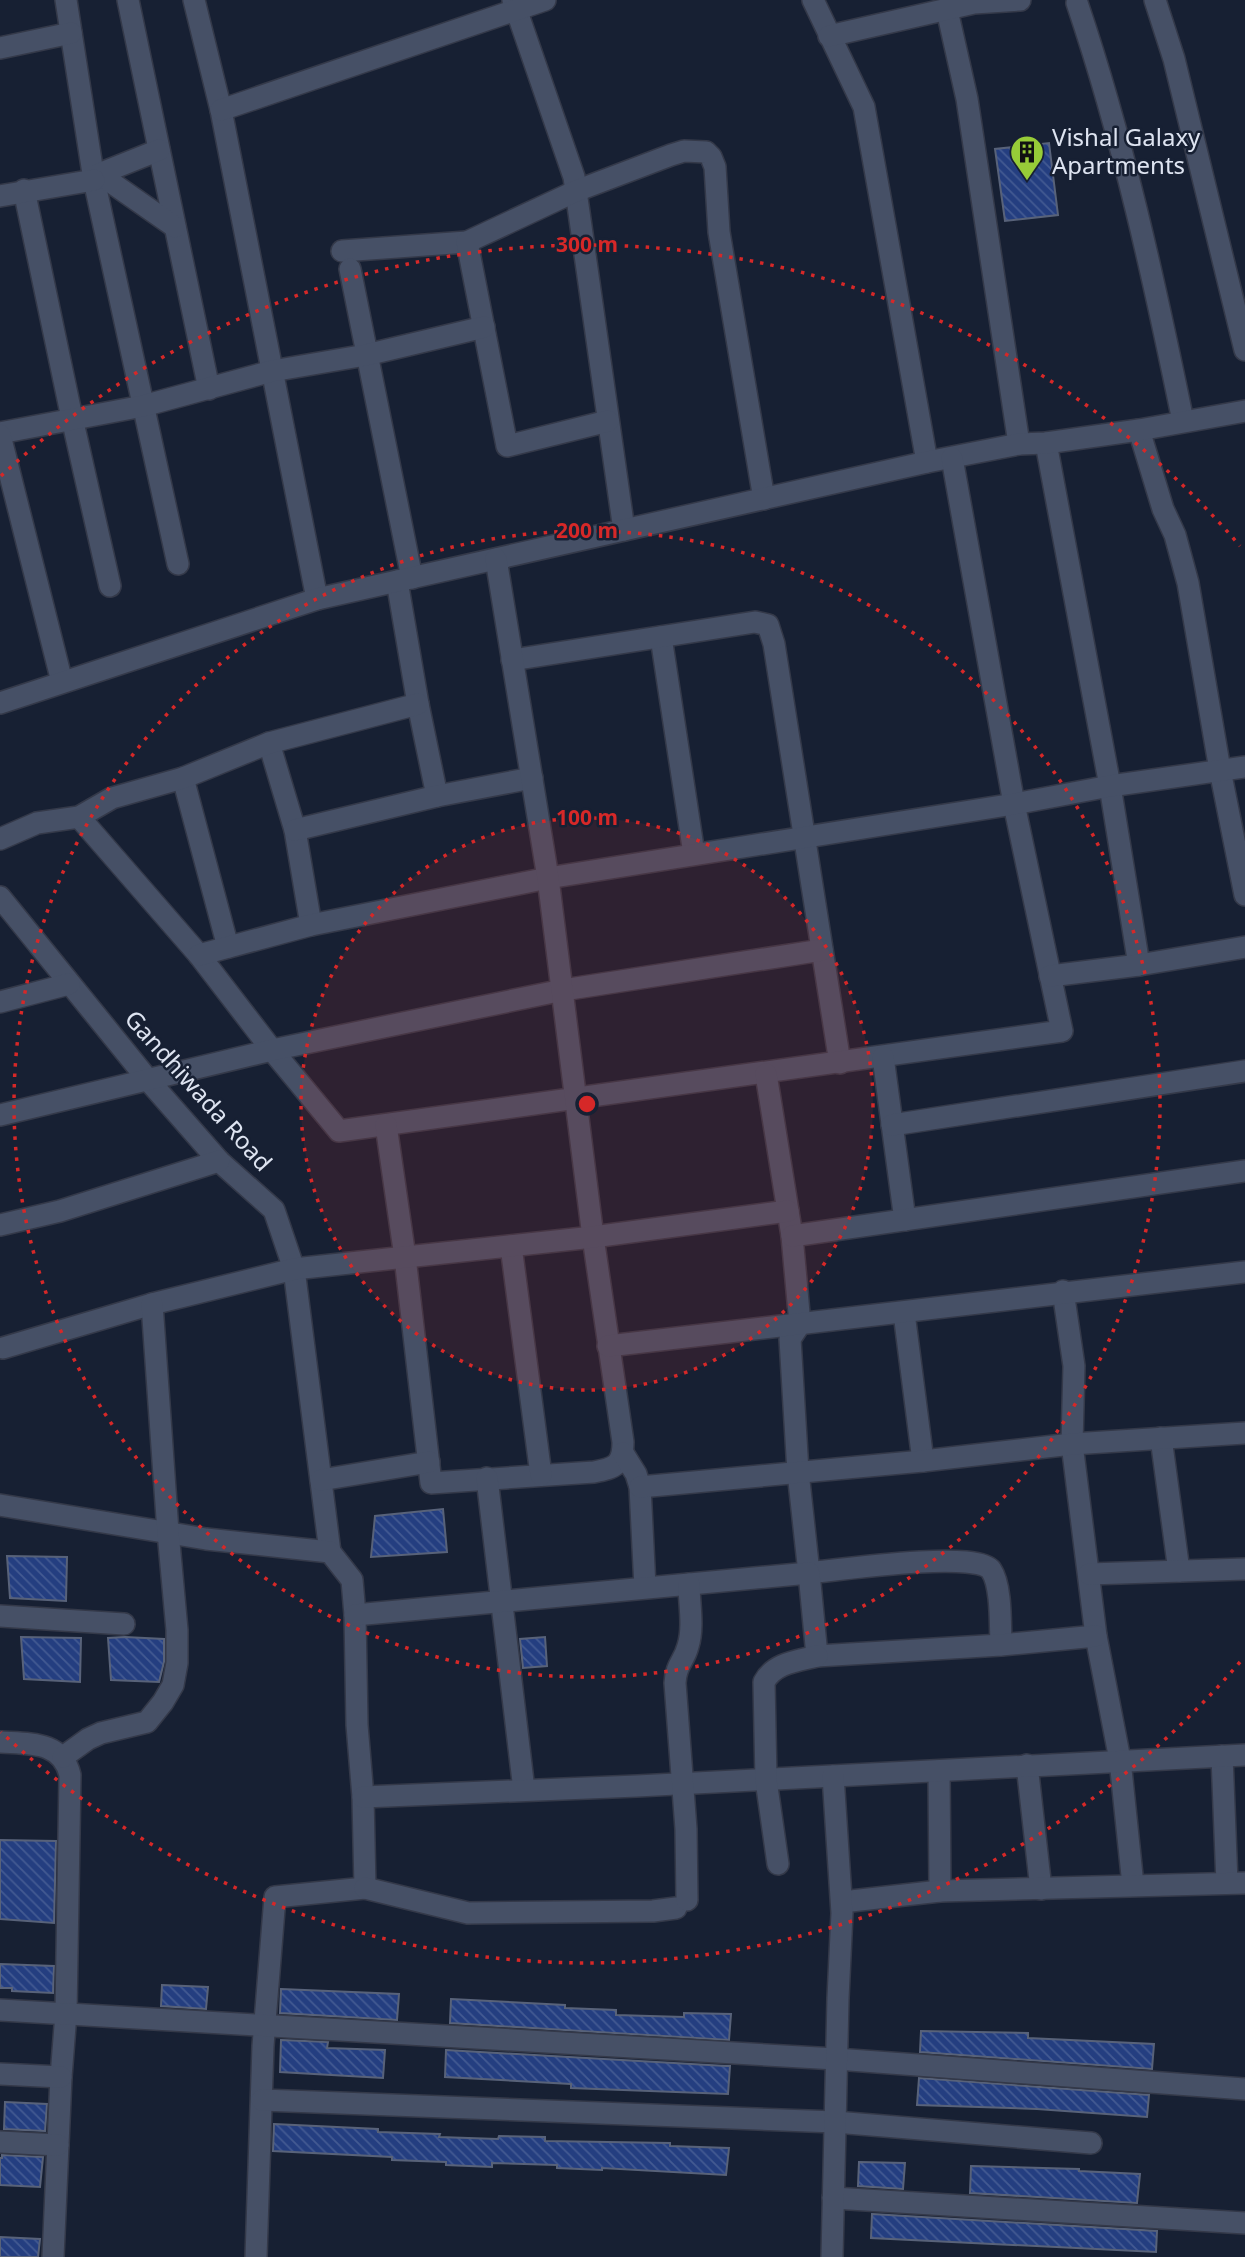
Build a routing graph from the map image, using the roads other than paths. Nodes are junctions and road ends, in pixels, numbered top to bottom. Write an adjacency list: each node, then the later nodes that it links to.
1 (66, 0): 12 (street)
2 (128, 0): 16 (street)
3 (194, 0): 15 (street)
4 (545, 0): 10 (street)
5 (813, 0): 13 (street)
6 (1020, 0): 8 (street)
7 (1155, 0): 24 (street)
8 (974, 1): 11 (street)
9 (1076, 1): 32 (street)
10 (515, 5): 15 (street); 19 (street)
11 (947, 9): 13 (street); 36 (street)
12 (71, 33): 14 (street); 17 (street)
13 (829, 36): 38 (street)
14 (0, 48)
15 (221, 110): 26 (street)
16 (159, 150): 21 (street); 21 (street)
17 (94, 180): 18 (street); 28 (street)
18 (24, 190): 20 (street); 30 (street)
19 (576, 191): 22 (street); 31 (street); 39 (street)
20 (0, 196)
21 (174, 227): 27 (street)
22 (467, 242): 23 (street); 25 (street)
23 (484, 327): 25 (street); 31 (street)
24 (1245, 349)
25 (366, 355): 26 (street); 43 (street)
26 (272, 371): 27 (street); 45 (street)
27 (209, 389): 28 (street)
28 (143, 406): 30 (street); 42 (street)
29 (1245, 411): 32 (street)
30 (72, 418): 34 (street); 44 (street)
31 (608, 421): 40 (street)
32 (1183, 421): 33 (street)
33 (1139, 430): 35 (street); 53 (street)
34 (0, 434): 48 (street)
35 (1046, 443): 36 (street); 56 (street)
36 (1019, 444): 37 (street)
37 (952, 458): 38 (street); 58 (street)
38 (927, 462): 39 (street)
39 (764, 499): 40 (street)
40 (624, 530): 41 (street)
41 (496, 559): 43 (street); 47 (street)
42 (178, 564)
43 (405, 580): 45 (street); 50 (street)
44 (110, 586)
45 (317, 600): 48 (street)
46 (661, 637): 47 (street); 61 (street); 63 (street)
47 (512, 660): 54 (street)
48 (62, 682): 49 (street)
49 (0, 703)
50 (418, 704): 51 (street); 57 (street)
51 (269, 743): 55 (street); 60 (street)
52 (1245, 767): 53 (street)
53 (1220, 770): 56 (street); 65 (street)
54 (532, 778): 57 (street); 64 (street)
55 (183, 779): 59 (street); 68 (street)
56 (1110, 786): 58 (street); 72 (street)
57 (437, 796): 60 (street)
58 (1014, 804): 61 (street); 73 (street)
59 (79, 817): 62 (street); 71 (street)
60 (295, 830): 67 (street)
61 (805, 836): 63 (street); 70 (street)
62 (0, 839)
63 (694, 854): 64 (street)
64 (548, 878): 67 (street); 75 (street)
65 (1245, 895)
66 (0, 897): 74 (street, Gandhiwada Road)
67 (311, 925): 68 (street)
68 (228, 947): 71 (street)
69 (1245, 947): 72 (street)
70 (822, 950): 75 (street); 79 (street)
71 (199, 955): 77 (street)
72 (1139, 965): 73 (street)
73 (1051, 976): 78 (street)
74 (69, 984): 76 (street); 82 (street, Gandhiwada Road)
75 (562, 990): 77 (street); 83 (street)
76 (0, 1002)
77 (272, 1050): 82 (street); 85 (street)
78 (883, 1057): 79 (street); 86 (street)
79 (839, 1063): 81 (street)
80 (1245, 1071): 86 (street)
81 (766, 1074): 83 (street); 89 (street)
82 (149, 1081): 84 (street); 87 (street, Gandhiwada Road)
83 (576, 1099): 85 (street); 93 (street)
84 (0, 1115)
85 (386, 1125): 95 (street)
86 (892, 1125): 90 (street)
87 (219, 1161): 91 (street); 96 (street, Gandhiwada Road)
88 (1245, 1171): 90 (street)
89 (788, 1211): 92 (street); 93 (street)
90 (905, 1220): 92 (street)
91 (0, 1225)
92 (792, 1236): 101 (street)
93 (593, 1237): 94 (street); 102 (street)
94 (511, 1245): 95 (street); 111 (street)
95 (405, 1257): 96 (street); 109 (street)
96 (294, 1269): 99 (street); 113 (street, Gandhiwada Road)
97 (1245, 1272): 98 (street)
98 (1063, 1292): 100 (street); 106 (street)
99 (152, 1304): 103 (street); 116 (street)
100 (904, 1313): 101 (street); 108 (street)
101 (800, 1324): 102 (street); 110 (street)
102 (608, 1346): 107 (street)
103 (3, 1348)
104 (1245, 1433): 105 (street)
105 (1161, 1438): 106 (street); 119 (street)
106 (1072, 1444): 108 (street); 121 (street)
107 (623, 1453): 111 (street); 114 (street)
108 (923, 1461): 110 (street)
109 (429, 1462): 112 (street); 113 (street)
110 (798, 1472): 114 (street); 120 (street)
111 (541, 1475): 112 (street)
112 (487, 1478): 124 (street)
113 (321, 1480): 117 (street, Gandhiwada Road)
114 (640, 1487): 123 (street)
115 (0, 1504): 116 (street)
116 (168, 1532): 117 (street); 134 (street)
117 (330, 1552): 125 (street)
118 (1245, 1569): 119 (street)
119 (1179, 1571): 121 (street)
120 (809, 1573): 122 (street); 129 (street); 130 (street)
121 (1089, 1574): 128 (street)
122 (689, 1584): 123 (street); 140 (street)
123 (645, 1587): 124 (street)
124 (501, 1601): 125 (street); 141 (street)
125 (355, 1615): 142 (street)
126 (0, 1616): 127 (street)
127 (124, 1625)
128 (1096, 1636): 129 (street); 135 (street)
129 (1001, 1645): 130 (street)
130 (817, 1656): 139 (street)
131 (0, 1742): 134 (street)
132 (1245, 1755): 133 (street)
133 (1222, 1756): 135 (street); 144 (street)
134 (63, 1757): 151 (street)
135 (1120, 1760): 136 (street); 145 (street)
136 (1027, 1765): 137 (street); 147 (street)
137 (939, 1770): 138 (street); 148 (street)
138 (833, 1776): 139 (street); 149 (street)
139 (766, 1780): 140 (street); 143 (street)
140 (683, 1784): 141 (street); 146 (street)
141 (524, 1790): 142 (street)
142 (363, 1797): 146 (street)
143 (778, 1864)
144 (1236, 1883): 145 (street)
145 (1133, 1885): 147 (street)
146 (365, 1888): 152 (street)
147 (1041, 1889): 148 (street)
148 (940, 1891): 149 (street)
149 (842, 1902): 153 (street)
150 (0, 2010): 151 (street)
151 (66, 2013): 152 (street); 155 (street)
152 (265, 2026): 153 (street); 157 (street)
153 (836, 2059): 156 (street); 158 (street)
154 (0, 2074): 155 (street)
155 (61, 2077): 161 (street)
156 (1245, 2089)
157 (262, 2100): 158 (street); 165 (street)
158 (835, 2122): 160 (street); 162 (street)
159 (0, 2142): 161 (street)
160 (1091, 2143)
161 (58, 2145): 164 (street)
162 (833, 2198): 163 (street); 166 (street)
163 (1245, 2223)
164 (53, 2257)
165 (256, 2257)
166 (835, 2257)

